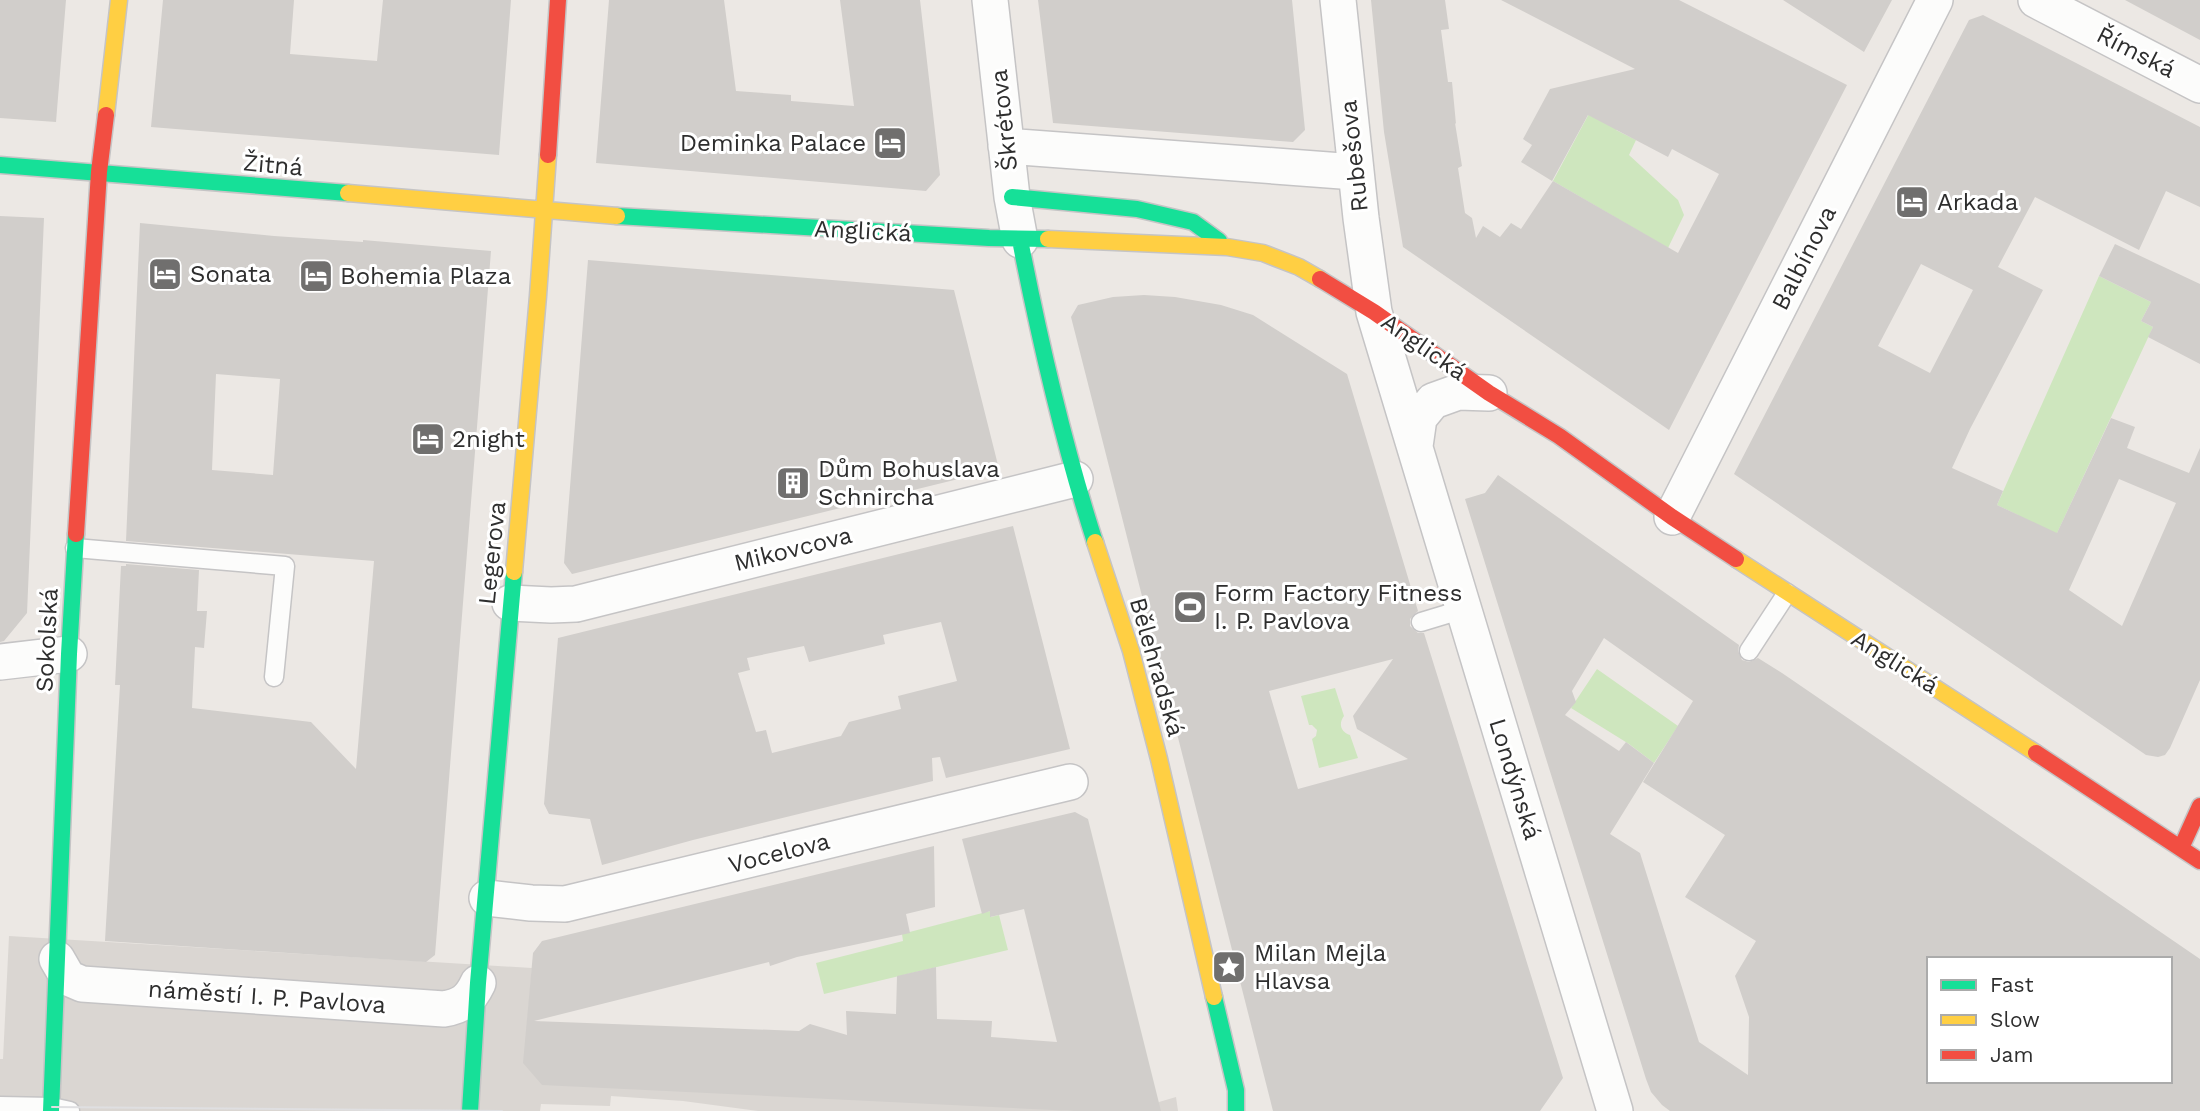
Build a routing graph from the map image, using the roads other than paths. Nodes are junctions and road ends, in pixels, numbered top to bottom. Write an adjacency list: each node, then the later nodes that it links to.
1 (118, 0): 10 (street, Sokolská)
2 (558, 0): 13 (street, Legerova)
3 (990, 0): 8 (street, Škrétova)
4 (1338, 0): 11 (street, Rubešova)
5 (1935, 0): 20 (street, Balbínova)
6 (2036, 0): 7 (street, Římská)
7 (2200, 85)
8 (1006, 146): 11 (street); 12 (street, Škrétova)
9 (0, 165): 10 (street, Žitná)
10 (99, 172): 13 (street, Žitná); 21 (street, Sokolská)
11 (1355, 172): 16 (street, Rubešova)
12 (1012, 197): 14 (street, Škrétova); 15 (street)
13 (543, 210): 14 (street, Anglická); 23 (street, Legerova)
14 (1020, 240): 15 (street, Anglická); 19 (street, Bělehradská)
15 (1227, 247): 16 (street, Anglická)
16 (1374, 312): 17 (street, Anglická); 18 (street, Londýnská)
17 (1489, 393): 18 (street); 20 (street, Anglická)
18 (1415, 446): 24 (street, Londýnská)
19 (1075, 479): 23 (street, Mikovcova); 42 (street, Bělehradská)
20 (1672, 517): 22 (street, Anglická)
21 (75, 548): 27 (street, Sokolská); 29 (lane)
22 (1787, 593): 26 (lane); 32 (street, Anglická)
23 (510, 603): 35 (street, Legerova)
24 (1464, 609): 25 (lane); 43 (street, Londýnská)
25 (1421, 622)
26 (1749, 652)
27 (69, 654): 28 (street); 36 (street, Sokolská)
28 (0, 662)
29 (274, 677)
30 (1070, 782): 35 (street, Vocelova)
31 (2200, 806): 32 (street)
32 (2181, 849): 33 (street, Anglická); 34 (street, Anglická)
33 (2200, 861)
34 (2200, 873)
35 (487, 898): 37 (street, Legerova)
36 (57, 958): 37 (street, náměstí I. P. Pavlova); 39 (street, Sokolská)
37 (478, 983): 41 (street, Legerova)
38 (0, 1106): 39 (lane)
39 (52, 1109): 40 (lane)
40 (71, 1111)
41 (470, 1111)
42 (1236, 1111)
43 (1615, 1111)

